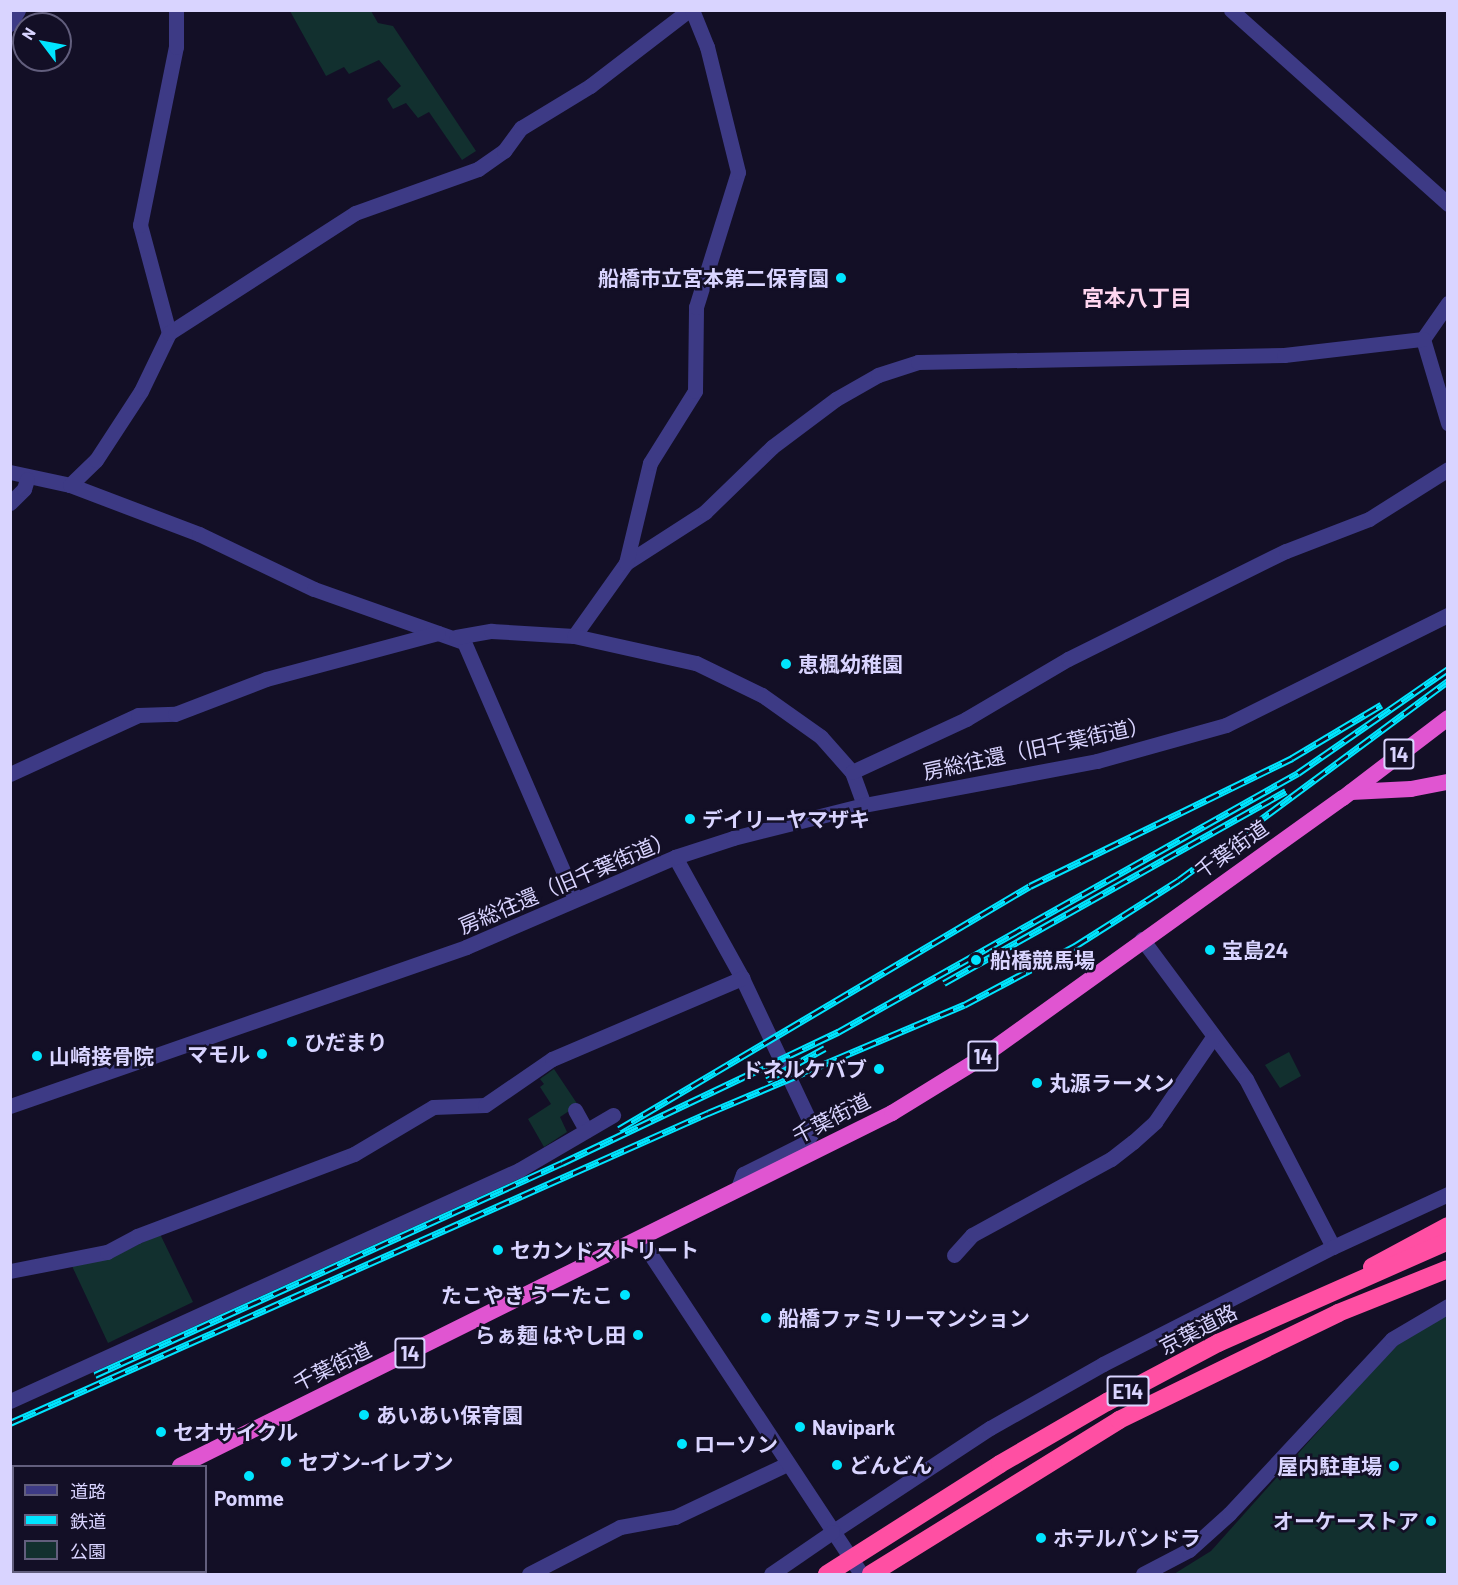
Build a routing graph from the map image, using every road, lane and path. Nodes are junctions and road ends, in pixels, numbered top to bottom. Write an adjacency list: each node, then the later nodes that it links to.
1 (18, 10): 5 (street)
2 (176, 10): 8 (street)
3 (690, 10): 8 (street); 16 (street)
4 (1231, 10): 6 (street)
5 (10, 24)
6 (1448, 204)
7 (1448, 303): 9 (street)
8 (169, 333): 14 (street)
9 (1423, 339): 10 (street); 16 (street)
10 (1447, 422)
11 (1448, 469): 22 (street)
12 (10, 472): 13 (street)
13 (27, 479): 14 (street); 15 (street)
14 (70, 485): 18 (street)
15 (10, 503)
16 (626, 563): 19 (street)
17 (1448, 615): 26 (street, 房総往還（旧千葉街道）)
18 (440, 632): 20 (street); 23 (street)
19 (574, 636): 20 (street); 22 (street)
20 (456, 637): 28 (street)
21 (1448, 718): 25 (highway, 千葉街道 / 14)
22 (852, 772): 26 (street)
23 (10, 774)
24 (1448, 782): 25 (highway)
25 (1351, 792): 29 (highway, 千葉街道 / 14)
26 (864, 805): 27 (street, 房総往還（旧千葉街道）)
27 (675, 857): 28 (street, 房総往還（旧千葉街道）); 30 (street)
28 (575, 899): 32 (street, 房総往還（旧千葉街道）)
29 (1142, 939): 31 (street); 36 (highway, 千葉街道 / 14)
30 (742, 978): 36 (street); 44 (street)
31 (1213, 1037): 41 (street); 42 (street)
32 (10, 1106)
33 (575, 1110): 35 (street)
34 (613, 1115): 35 (street)
35 (586, 1130): 47 (street)
36 (738, 1188): 39 (highway, 千葉街道 / 14)
37 (1448, 1194): 41 (street)
38 (1448, 1226): 45 (highway, bridge)
39 (641, 1240): 48 (street); 49 (highway, 千葉街道 / 14)
40 (1448, 1241): 45 (highway, 京葉道路 / E14, bridge)
41 (1333, 1247): 50 (street)
42 (954, 1255)
43 (1448, 1269): 55 (highway, E14)
44 (10, 1271)
45 (1329, 1291): 53 (highway, 京葉道路 / E14, bridge)
46 (1448, 1306): 56 (street)
47 (10, 1401)
48 (787, 1464): 50 (street); 51 (street)
49 (184, 1465)
50 (832, 1532): 52 (street); 54 (street)
51 (528, 1575)
52 (771, 1575)
53 (827, 1575)
54 (861, 1575)
55 (871, 1575)
56 (1143, 1575)

